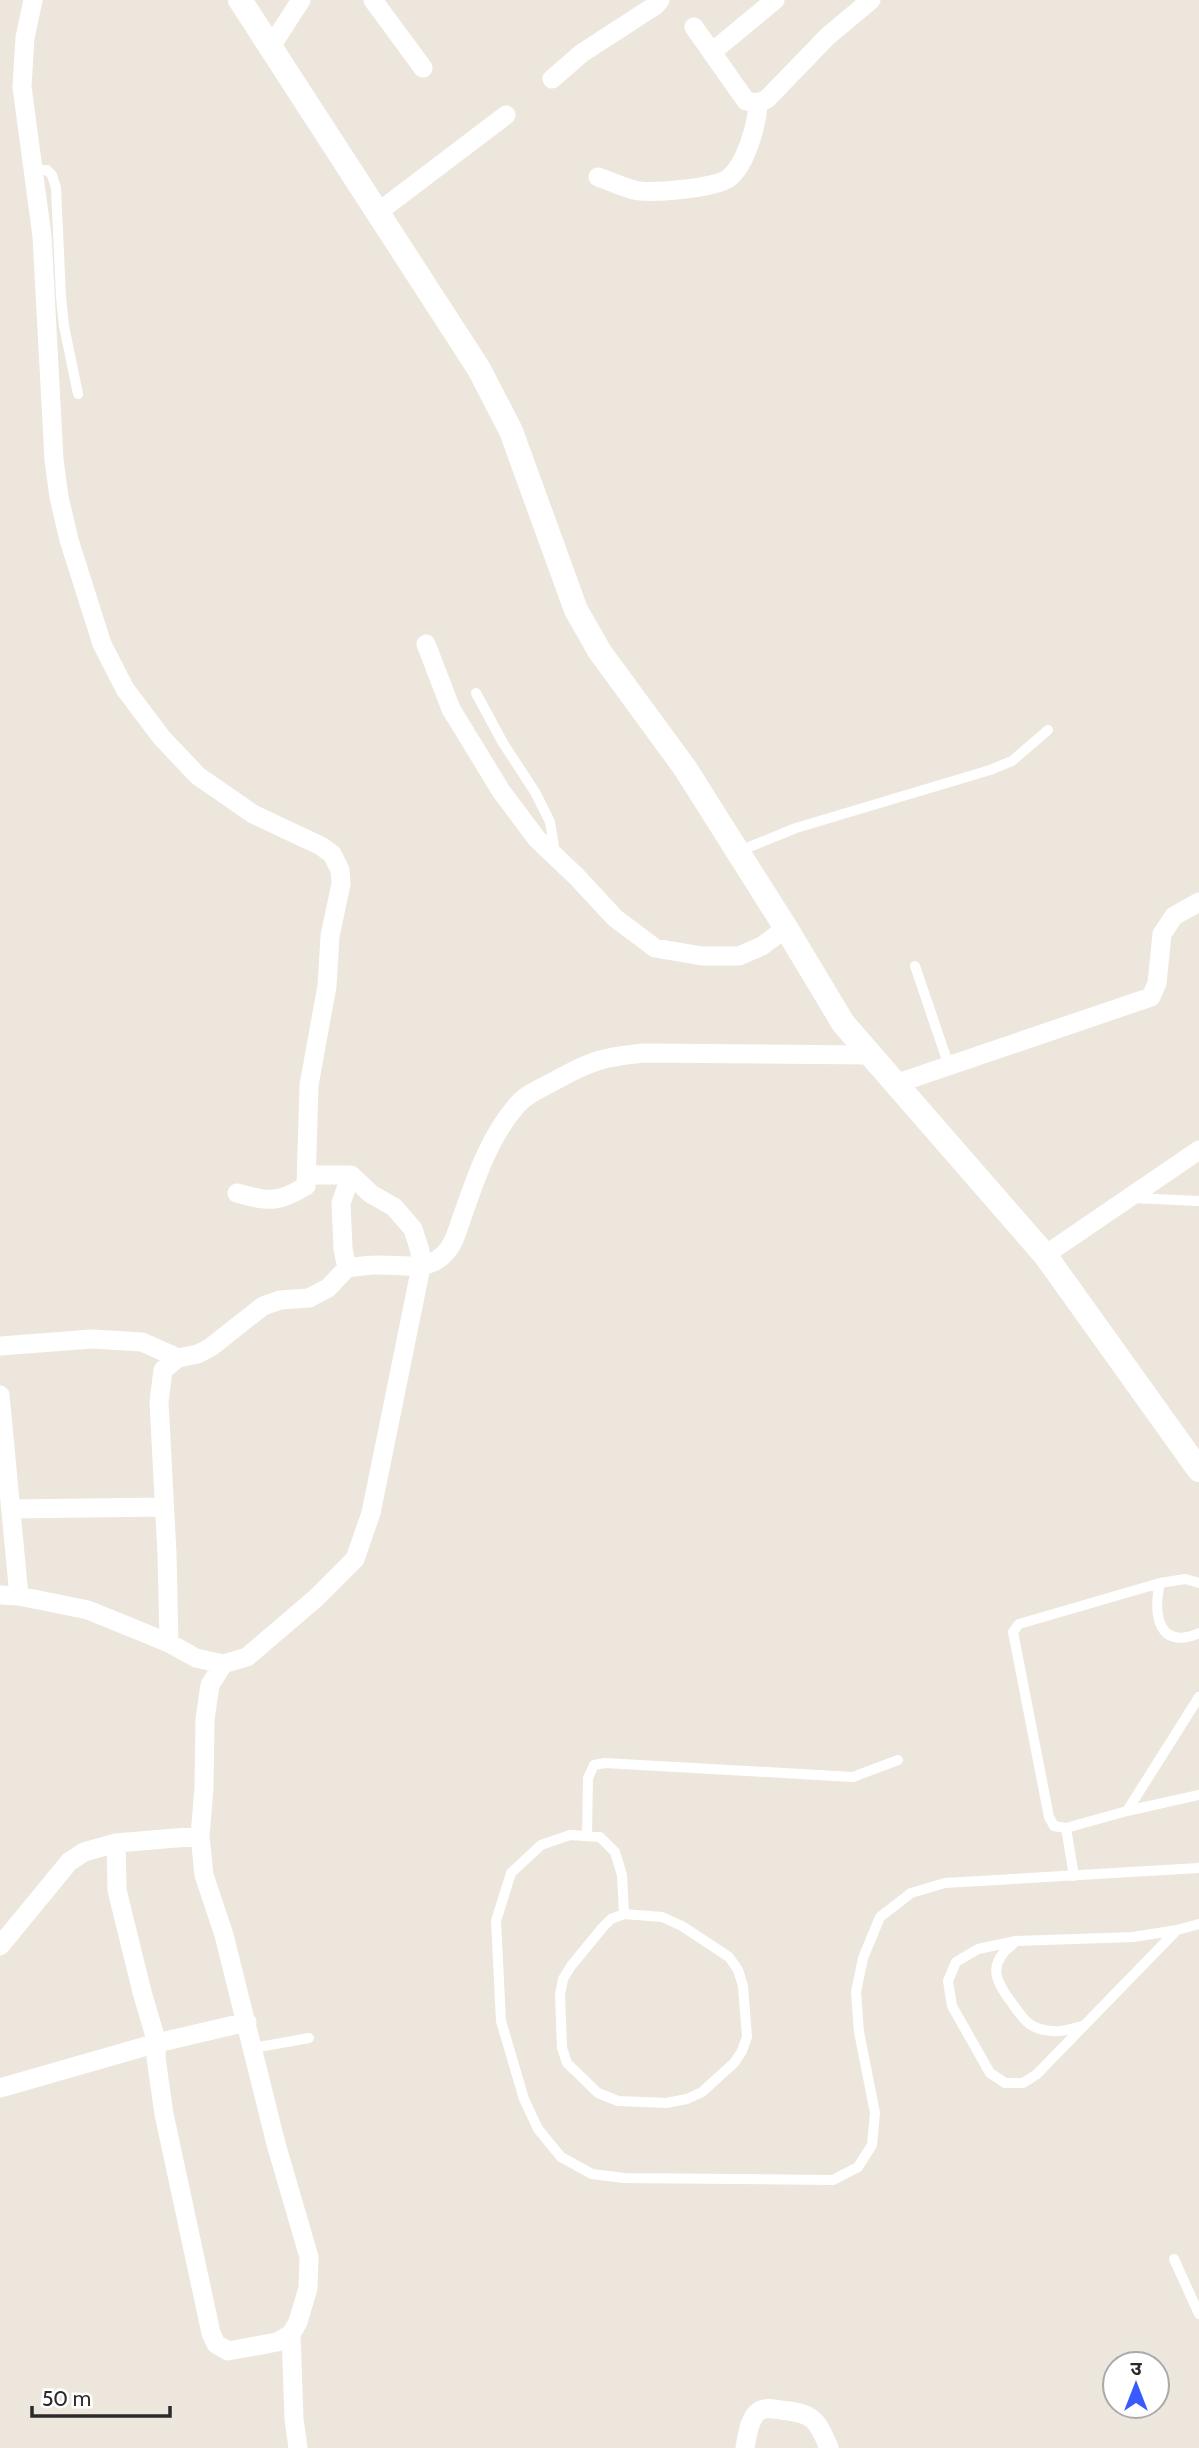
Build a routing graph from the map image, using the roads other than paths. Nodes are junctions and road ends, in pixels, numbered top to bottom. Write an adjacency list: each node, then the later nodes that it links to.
1 (33, 0): 15 (street)
2 (240, 0): 9 (street)
3 (301, 0): 9 (street)
4 (373, 0): 11 (street)
5 (660, 0): 12 (street)
6 (775, 0): 10 (street)
7 (871, 0): 13 (street)
8 (694, 27): 10 (street)
9 (270, 48): 17 (street)
10 (712, 52): 13 (street)
11 (423, 68)
12 (552, 79)
13 (758, 103): 16 (street)
14 (506, 115): 17 (street)
15 (34, 170): 18 (lane); 31 (street)
16 (598, 177)
17 (377, 213): 22 (street)
18 (78, 394)
19 (426, 644): 23 (street)
20 (476, 692): 23 (lane)
21 (1048, 730): 22 (lane)
22 (737, 852): 25 (street)
23 (556, 857): 25 (street)
24 (1199, 902): 28 (street)
25 (786, 928): 27 (street)
26 (915, 966): 28 (lane)
27 (870, 1055): 29 (street); 37 (street)
28 (949, 1066): 29 (street)
29 (895, 1084): 36 (street)
30 (1199, 1150): 34 (street)
31 (307, 1175): 32 (street); 33 (street)
32 (351, 1175): 37 (street); 38 (street)
33 (237, 1193)
34 (1129, 1198): 35 (lane); 36 (street)
35 (1199, 1200)
36 (1045, 1255): 42 (street)
37 (421, 1267): 38 (street); 50 (street)
38 (347, 1268): 40 (street)
39 (0, 1346): 40 (street)
40 (178, 1358): 43 (street)
41 (0, 1395): 44 (street)
42 (1199, 1470)
43 (164, 1507): 44 (street); 49 (street)
44 (11, 1510): 47 (street)
45 (1160, 1583): 46 (lane); 48 (lane); 55 (lane)
46 (1199, 1583)
47 (9, 1595): 49 (street)
48 (1199, 1633)
49 (169, 1643): 50 (street)
50 (223, 1664): 56 (street)
51 (1199, 1697): 54 (lane)
52 (898, 1760): 57 (lane)
53 (1199, 1795): 54 (lane)
54 (1127, 1811): 55 (lane)
55 (1066, 1828): 60 (lane)
56 (200, 1836): 58 (street); 66 (street)
57 (587, 1836): 60 (lane); 61 (lane)
58 (116, 1843): 65 (street); 69 (street)
59 (1199, 1868): 60 (lane)
60 (1074, 1876)
61 (624, 1914): 61 (lane)
62 (1199, 1924): 63 (lane)
63 (1177, 1930): 64 (lane); 67 (lane)
64 (1016, 1941): 67 (lane); 67 (lane)
65 (0, 1946)
66 (247, 2022): 69 (street); 70 (street)
67 (1084, 2026)
68 (309, 2038): 70 (lane)
69 (157, 2043): 71 (street); 74 (street)
70 (253, 2048): 74 (street)
71 (0, 2088)
72 (1174, 2259): 73 (lane)
73 (1199, 2314)
74 (291, 2334): 75 (street)
75 (298, 2448)
76 (745, 2448): 77 (street)
77 (829, 2448)

